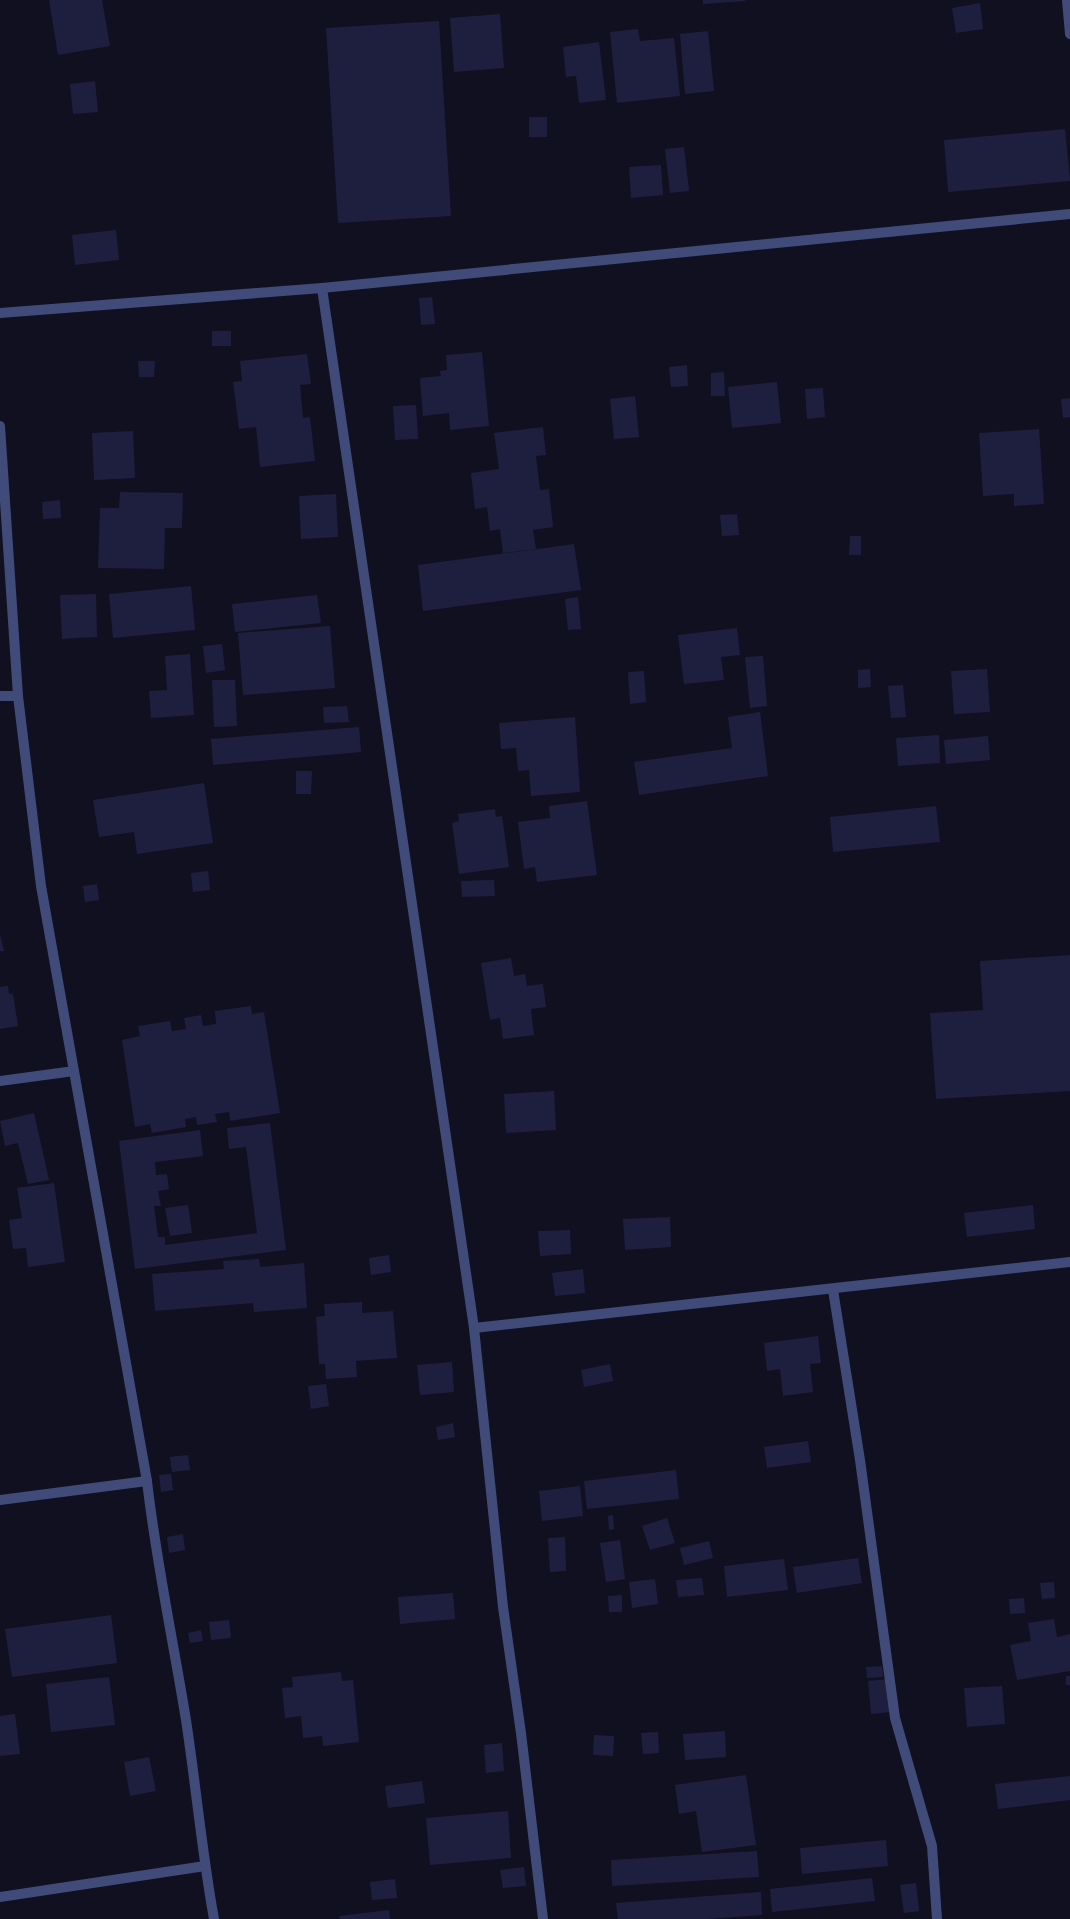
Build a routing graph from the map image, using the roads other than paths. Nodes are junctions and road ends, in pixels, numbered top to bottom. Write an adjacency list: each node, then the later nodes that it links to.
1 (1067, 0): 2 (street)
2 (1070, 34)
3 (1070, 214): 4 (street)
4 (322, 288): 5 (street); 13 (street)
5 (0, 313)
6 (0, 426): 8 (street)
7 (0, 696): 8 (street)
8 (18, 696): 9 (street)
9 (74, 1072): 10 (street); 14 (street)
10 (0, 1081)
11 (1070, 1262): 12 (street)
12 (833, 1290): 13 (street); 20 (street)
13 (474, 1328): 19 (street)
14 (147, 1481): 15 (street); 16 (street)
15 (0, 1500)
16 (205, 1866): 17 (street); 18 (street)
17 (0, 1897)
18 (214, 1919)
19 (543, 1919)
20 (937, 1919)

